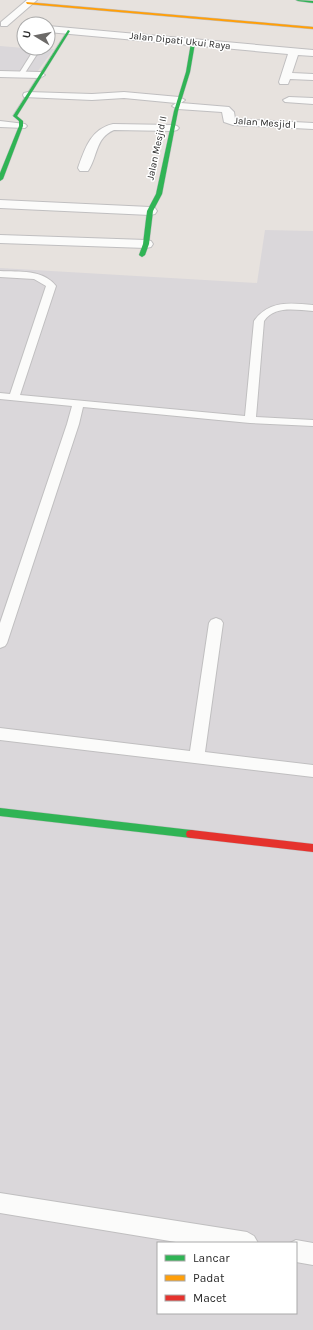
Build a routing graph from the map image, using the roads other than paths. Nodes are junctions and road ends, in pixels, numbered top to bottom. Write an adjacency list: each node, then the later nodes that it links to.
1 (298, 0): 2 (street)
2 (303, 0): 4 (street)
3 (29, 2): 5 (street); 7 (street)
4 (313, 2)
5 (2, 24): 6 (street)
6 (16, 25)
7 (313, 28)
8 (56, 30): 9 (street, Jalan Dipati Ukui Raya)
9 (68, 31): 10 (street, Jalan Dipati Ukui Raya); 16 (street)
10 (194, 43): 11 (street, Jalan Dipati Ukui Raya); 21 (street, Jalan Mesjid II)
11 (294, 51): 12 (street, Jalan Dipati Ukui Raya); 17 (street)
12 (313, 53)
13 (33, 56): 15 (lane)
14 (0, 74): 15 (street)
15 (21, 75): 16 (street)
16 (40, 75): 18 (street)
17 (313, 77)
18 (28, 95): 21 (street); 23 (street)
19 (289, 100): 20 (street)
20 (313, 101)
21 (178, 103): 24 (street, Jalan Mesjid I); 25 (street, Jalan Mesjid II)
22 (0, 124): 23 (street)
23 (21, 126): 27 (street)
24 (313, 126)
25 (173, 128): 26 (street); 29 (street, Jalan Mesjid II)
26 (84, 168)
27 (0, 179)
28 (0, 204): 29 (street)
29 (150, 211): 31 (street, Jalan Mesjid II)
30 (0, 239): 31 (street)
31 (144, 250)
32 (0, 274): 35 (lane)
33 (313, 308): 37 (lane)
34 (0, 396): 35 (lane)
35 (14, 397): 36 (lane)
36 (78, 404): 37 (lane); 40 (lane)
37 (250, 420): 38 (lane)
38 (313, 423)
39 (216, 624): 42 (lane)
40 (0, 643)
41 (0, 734): 42 (lane)
42 (197, 757): 43 (lane)
43 (313, 771)
44 (0, 812): 45 (street)
45 (313, 848)
46 (0, 1204): 47 (lane)
47 (241, 1242)
48 (297, 1251): 49 (lane)
49 (313, 1254)

